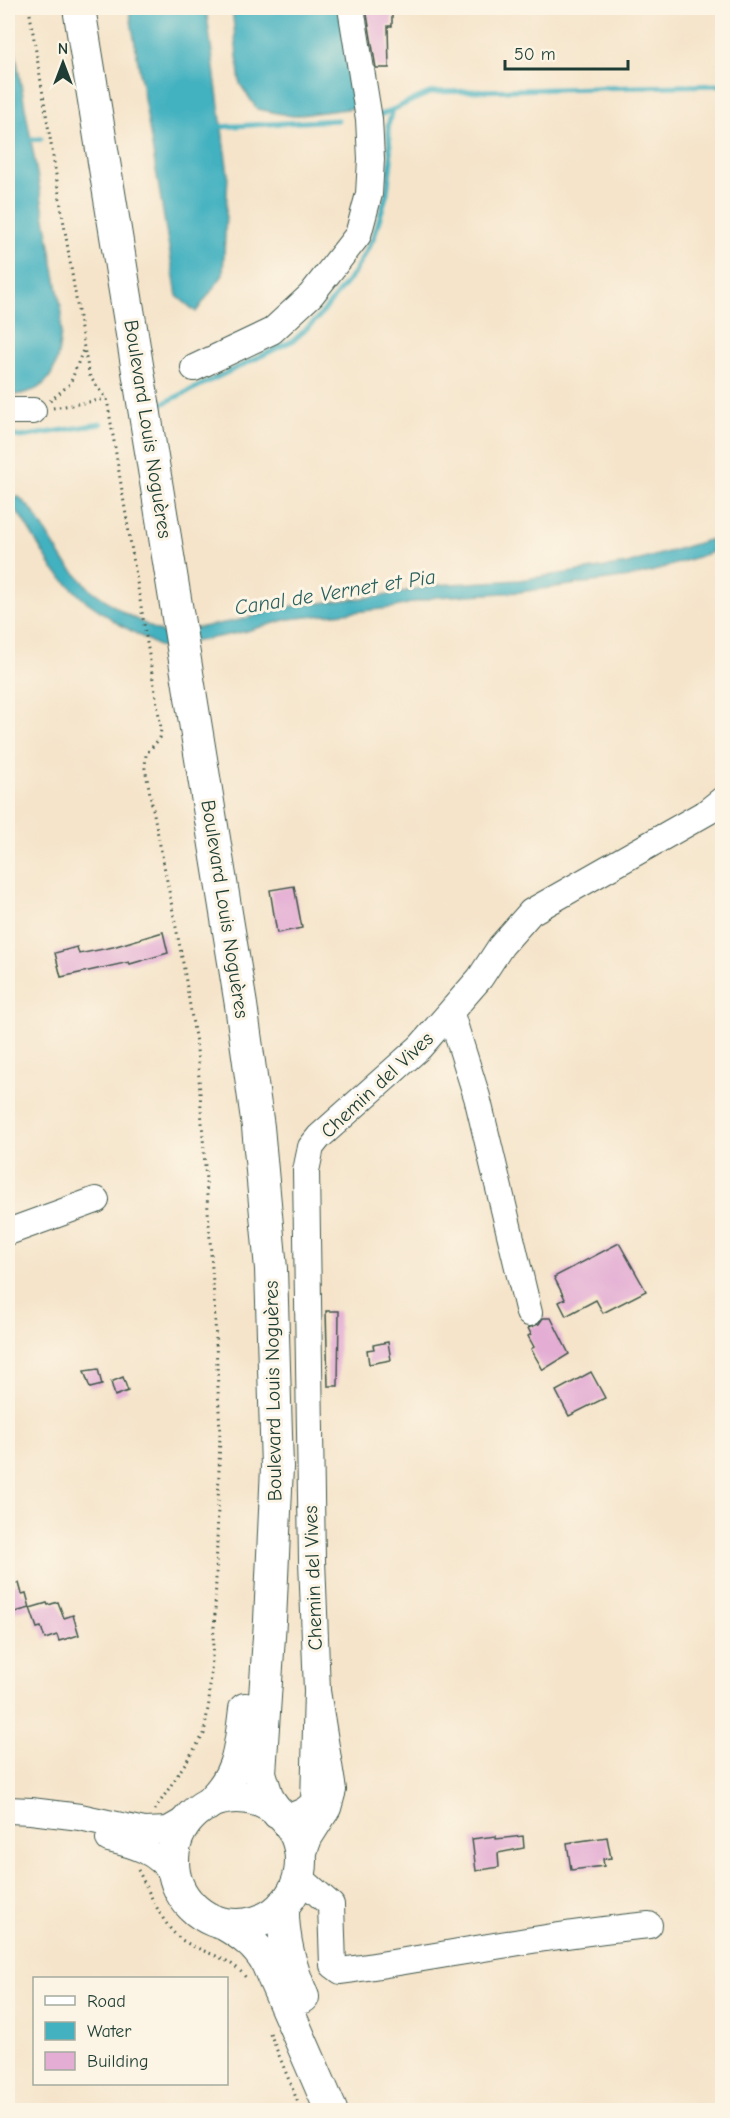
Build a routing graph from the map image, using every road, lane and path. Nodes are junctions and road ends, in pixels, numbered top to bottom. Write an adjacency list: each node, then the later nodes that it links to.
1 (29, 8): 5 (path)
2 (59, 8): 10 (main road, Boulevard Louis Noguères)
3 (79, 8): 10 (main road, Boulevard Louis Noguères)
4 (351, 8): 6 (street)
5 (84, 348): 7 (path); 9 (path)
6 (194, 368)
7 (107, 399): 9 (path); 10 (path)
8 (8, 411): 9 (street)
9 (36, 411)
10 (161, 618): 11 (main road, Boulevard Louis Noguères); 11 (path)
11 (166, 659): 19 (main road, Boulevard Louis Noguères); 20 (main road, Boulevard Louis Noguères); 22 (path)
12 (722, 802): 13 (street, Chemin del Vives)
13 (451, 1014): 16 (street); 17 (street, Chemin del Vives)
14 (96, 1200): 15 (street)
15 (8, 1232)
16 (530, 1313)
17 (317, 1691): 20 (street, Chemin del Vives); 24 (street, Chemin del Vives)
18 (8, 1810): 22 (street)
19 (198, 1811): 20 (main road); 22 (street); 23 (main road)
20 (282, 1816): 24 (main road)
21 (8, 1826): 22 (street)
22 (142, 1839): 23 (street); 27 (path)
23 (174, 1875): 25 (main road)
24 (298, 1886): 25 (main road); 26 (street); 31 (main road)
25 (224, 1924): 30 (main road)
26 (648, 1925)
27 (249, 1985)
28 (268, 2028): 29 (path)
29 (301, 2110)
30 (331, 2110)
31 (352, 2110)

